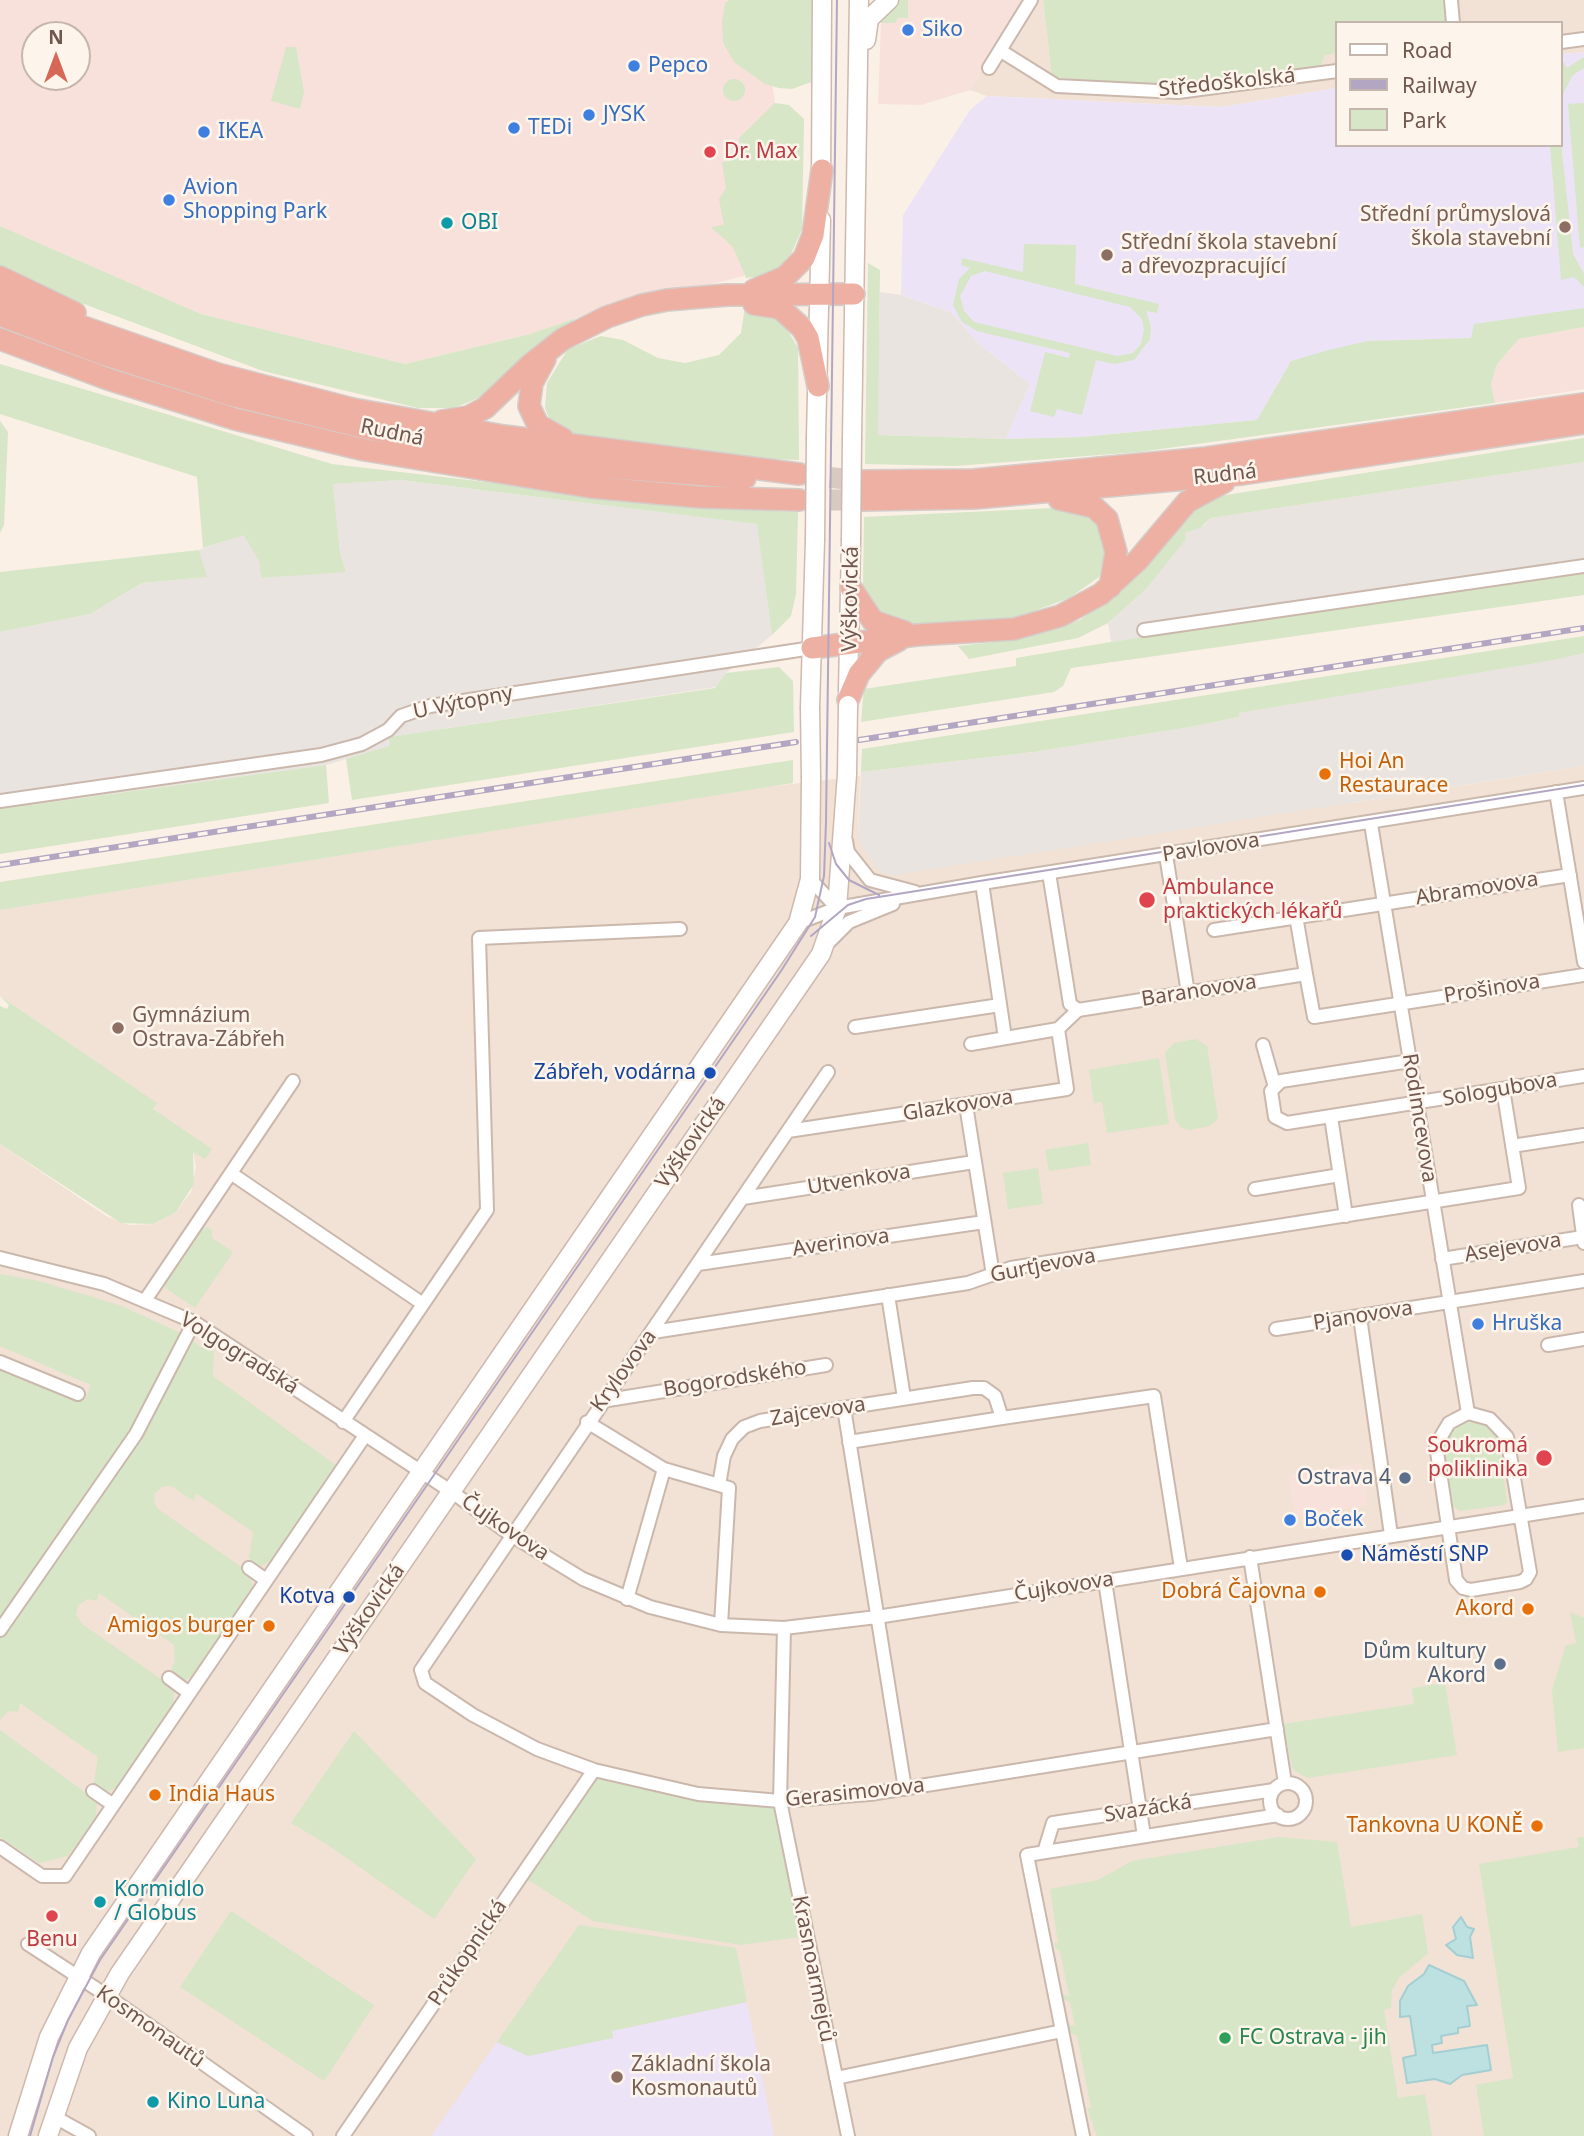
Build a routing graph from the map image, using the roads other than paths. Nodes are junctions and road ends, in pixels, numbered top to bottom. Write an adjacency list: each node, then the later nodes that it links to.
1 (822, 0): 13 (street, Výškovická)
2 (859, 0): 12 (street, Výškovická)
3 (889, 0): 12 (street)
4 (1031, 0): 9 (street)
5 (1451, 0): 6 (street)
6 (1453, 21)
7 (1584, 39): 8 (street)
8 (1563, 42)
9 (1001, 51): 10 (street); 11 (street, Středoškolská)
10 (989, 68)
11 (1336, 71)
12 (855, 123): 16 (street, Výškovická)
13 (822, 170): 15 (street, Výškovická); 18 (highway)
14 (0, 277): 24 (highway)
15 (820, 294): 16 (highway); 18 (highway); 25 (street, Výškovická)
16 (854, 294): 35 (street, Výškovická, bridge)
17 (0, 298): 24 (highway)
18 (736, 299): 22 (highway); 25 (highway)
19 (0, 315): 31 (highway, Rudná)
20 (0, 339): 23 (highway, Rudná)
21 (0, 345): 23 (highway)
22 (552, 348): 27 (highway); 29 (highway)
23 (23, 349): 31 (highway, Rudná)
24 (218, 374): 27 (highway)
25 (818, 386): 39 (street, Výškovická, bridge)
26 (1584, 404): 32 (highway, Rudná)
27 (412, 421): 29 (highway)
28 (1584, 423): 30 (highway, Rudná)
29 (589, 448): 31 (highway)
30 (1242, 474): 32 (highway, Rudná); 34 (highway)
31 (799, 485)
32 (1018, 494): 34 (highway)
33 (1584, 566): 36 (street)
34 (1110, 587): 37 (highway)
35 (852, 588): 37 (highway); 38 (street, Výškovická)
36 (1144, 630)
37 (917, 635): 38 (highway); 40 (highway)
38 (850, 642): 39 (highway); 40 (street, Výškovická)
39 (812, 648): 43 (street, U Výtopny); 49 (street, Výškovická, bridge)
40 (848, 703): 45 (street, Výškovická, bridge)
41 (1584, 788): 42 (street, Pavlovova)
42 (1556, 792): 44 (street, Pavlovova); 48 (street)
43 (0, 801)
44 (1371, 824): 46 (street, Pavlovova); 52 (street, Rodimcevova)
45 (845, 834): 51 (street); 53 (street, Výškovická)
46 (1166, 855): 47 (street, Pavlovova); 63 (street)
47 (1049, 873): 50 (street, Pavlovova); 66 (street)
48 (1570, 875): 52 (street, Abramovova); 58 (street)
49 (810, 878): 53 (street); 55 (street, Výškovická)
50 (982, 883): 51 (street, Pavlovova); 65 (street)
51 (922, 893): 53 (street, Pavlovova); 59 (street)
52 (1385, 902): 54 (street); 64 (street, Rodimcevova)
53 (837, 908): 55 (street, Pavlovova); 59 (street, Výškovická)
54 (1297, 916): 57 (street); 61 (street)
55 (798, 923): 122 (street, Výškovická)
56 (680, 929): 102 (street)
57 (1214, 930)
58 (1582, 943): 60 (street)
59 (821, 954): 124 (street, Výškovická)
60 (1584, 962)
61 (1306, 974): 63 (street, Baranovova); 64 (street)
62 (1584, 975): 64 (street, Prošinova)
63 (1188, 993): 66 (street, Baranovova)
64 (1401, 1003): 72 (street, Rodimcevova)
65 (1000, 1005): 67 (street); 69 (street)
66 (1078, 1010): 68 (street)
67 (855, 1027)
68 (1058, 1029): 69 (street); 79 (street, Glazkovova)
69 (1005, 1038): 70 (street)
70 (971, 1044)
71 (1263, 1045): 76 (street)
72 (1409, 1060): 76 (street); 78 (street, Rodimcevova)
73 (828, 1072): 81 (street, Krylovova)
74 (1584, 1076): 77 (street, Sologubova)
75 (293, 1081): 85 (street)
76 (1275, 1087): 80 (street, Sologubova)
77 (1503, 1089): 78 (street, Sologubova); 83 (street)
78 (1416, 1104): 80 (street, Sologubova); 89 (street, Rodimcevova)
79 (966, 1105): 81 (street, Glazkovova); 84 (street)
80 (1331, 1116): 86 (street)
81 (788, 1131): 88 (street, Krylovova)
82 (1584, 1135): 83 (street)
83 (1512, 1146): 89 (street, Gurťjevova)
84 (974, 1162): 88 (street, Utvenkova); 92 (street)
85 (232, 1174): 100 (street); 102 (street)
86 (1340, 1175): 87 (street); 91 (street)
87 (1255, 1189)
88 (743, 1198): 96 (street, Krylovova)
89 (1433, 1203): 91 (street, Gurťjevova); 95 (street, Rodimcevova)
90 (1579, 1205): 93 (street, Asejevova)
91 (1346, 1216): 97 (street, Gurťjevova)
92 (984, 1222): 96 (street, Averinova); 97 (street)
93 (1583, 1240): 95 (street, Asejevova)
94 (0, 1258): 100 (street, Volgogradská)
95 (1442, 1259): 101 (street, Rodimcevova)
96 (698, 1264): 106 (street, Krylovova)
97 (993, 1275): 99 (street, Gurťjevova)
98 (1584, 1281): 101 (street, Asejevova)
99 (888, 1295): 106 (street, Gurťjevova); 112 (street)
100 (146, 1299): 104 (street, Volgogradská)
101 (1449, 1303): 103 (street, Pjanovova); 115 (street, Rodimcevova)
102 (423, 1304): 117 (street)
103 (1360, 1317): 105 (street, Pjanovova); 129 (street)
104 (194, 1322): 117 (street, Volgogradská); 139 (street)
105 (1276, 1329)
106 (653, 1332): 113 (street, Krylovova)
107 (1584, 1339): 108 (street)
108 (1548, 1345)
109 (0, 1362): 111 (street)
110 (825, 1365): 113 (street, Bogorodského)
111 (78, 1394)
112 (904, 1398): 114 (street, Zajcevova); 116 (street, Zajcevova)
113 (602, 1401): 118 (street, Krylovova)
114 (844, 1408): 120 (street); 123 (street, Zajcevova)
115 (1468, 1413): 126 (street); 127 (street)
116 (1002, 1418): 120 (street, Zajcevova); 132 (street, Zajcevova)
117 (343, 1422): 119 (street, Volgogradská)
118 (587, 1422): 121 (street); 128 (street, Krylovova)
119 (364, 1437): 122 (street, Volgogradská); 133 (street)
120 (849, 1442): 136 (street)
121 (664, 1469): 123 (street); 135 (street)
122 (422, 1473): 124 (street, Čujkovova); 157 (street, Výškovická)
123 (724, 1486): 137 (street)
124 (452, 1492): 128 (street, Čujkovova); 158 (street, Výškovická)
125 (1584, 1506): 126 (street, Čujkovova)
126 (1521, 1516): 127 (street, Čujkovova); 127 (street)
127 (1448, 1526): 129 (street, Čujkovova)
128 (511, 1535): 135 (street, Čujkovova); 140 (street, Krylovova)
129 (1391, 1535): 130 (street, Čujkovova)
130 (1250, 1557): 132 (street, Čujkovova); 143 (street)
131 (249, 1568): 133 (street)
132 (1181, 1568): 134 (street, Čujkovova)
133 (266, 1580): 142 (street)
134 (1105, 1581): 136 (street, Čujkovova); 144 (street)
135 (627, 1599): 137 (street, Čujkovova)
136 (877, 1617): 138 (street, Čujkovova); 147 (street)
137 (721, 1625): 138 (street, Čujkovova)
138 (784, 1628): 149 (street, Krasnoarmejců)
139 (0, 1630)
140 (421, 1670): 145 (street, Gerasimovova)
141 (169, 1678): 142 (street)
142 (188, 1692): 150 (street)
143 (1277, 1729): 144 (street, Gerasimovova); 146 (street)
144 (1131, 1753): 147 (street, Gerasimovova); 151 (street)
145 (594, 1770): 149 (street, Gerasimovova); 166 (street, Průkopnická)
146 (1279, 1786): 151 (street, Svazácká); 152 (street); 152 (street)
147 (905, 1789): 149 (street, Gerasimovova)
148 (93, 1791): 150 (street)
149 (780, 1801): 160 (street, Krasnoarmejců)
150 (111, 1804): 154 (street)
151 (1140, 1810): 153 (street); 155 (street, Svazácká)
152 (1278, 1815): 153 (street, Svazácká)
153 (1144, 1836): 155 (street, Svazácká)
154 (0, 1846)
155 (1044, 1852): 159 (street, Svazácká)
156 (28, 1944): 157 (street, Kosmonautů)
157 (76, 1976): 158 (street, Kosmonautů); 162 (street, Výškovická)
158 (106, 1995): 161 (street, Výškovická); 165 (street, Kosmonautů)
159 (1062, 2031): 160 (street); 168 (street, Svazácká)
160 (836, 2078): 167 (street, Krasnoarmejců)
161 (53, 2116): 163 (street, Výškovická); 164 (street)
162 (18, 2136)
163 (48, 2136)
164 (89, 2136)
165 (306, 2136)
166 (343, 2136)
167 (848, 2136)
168 (1083, 2136)

